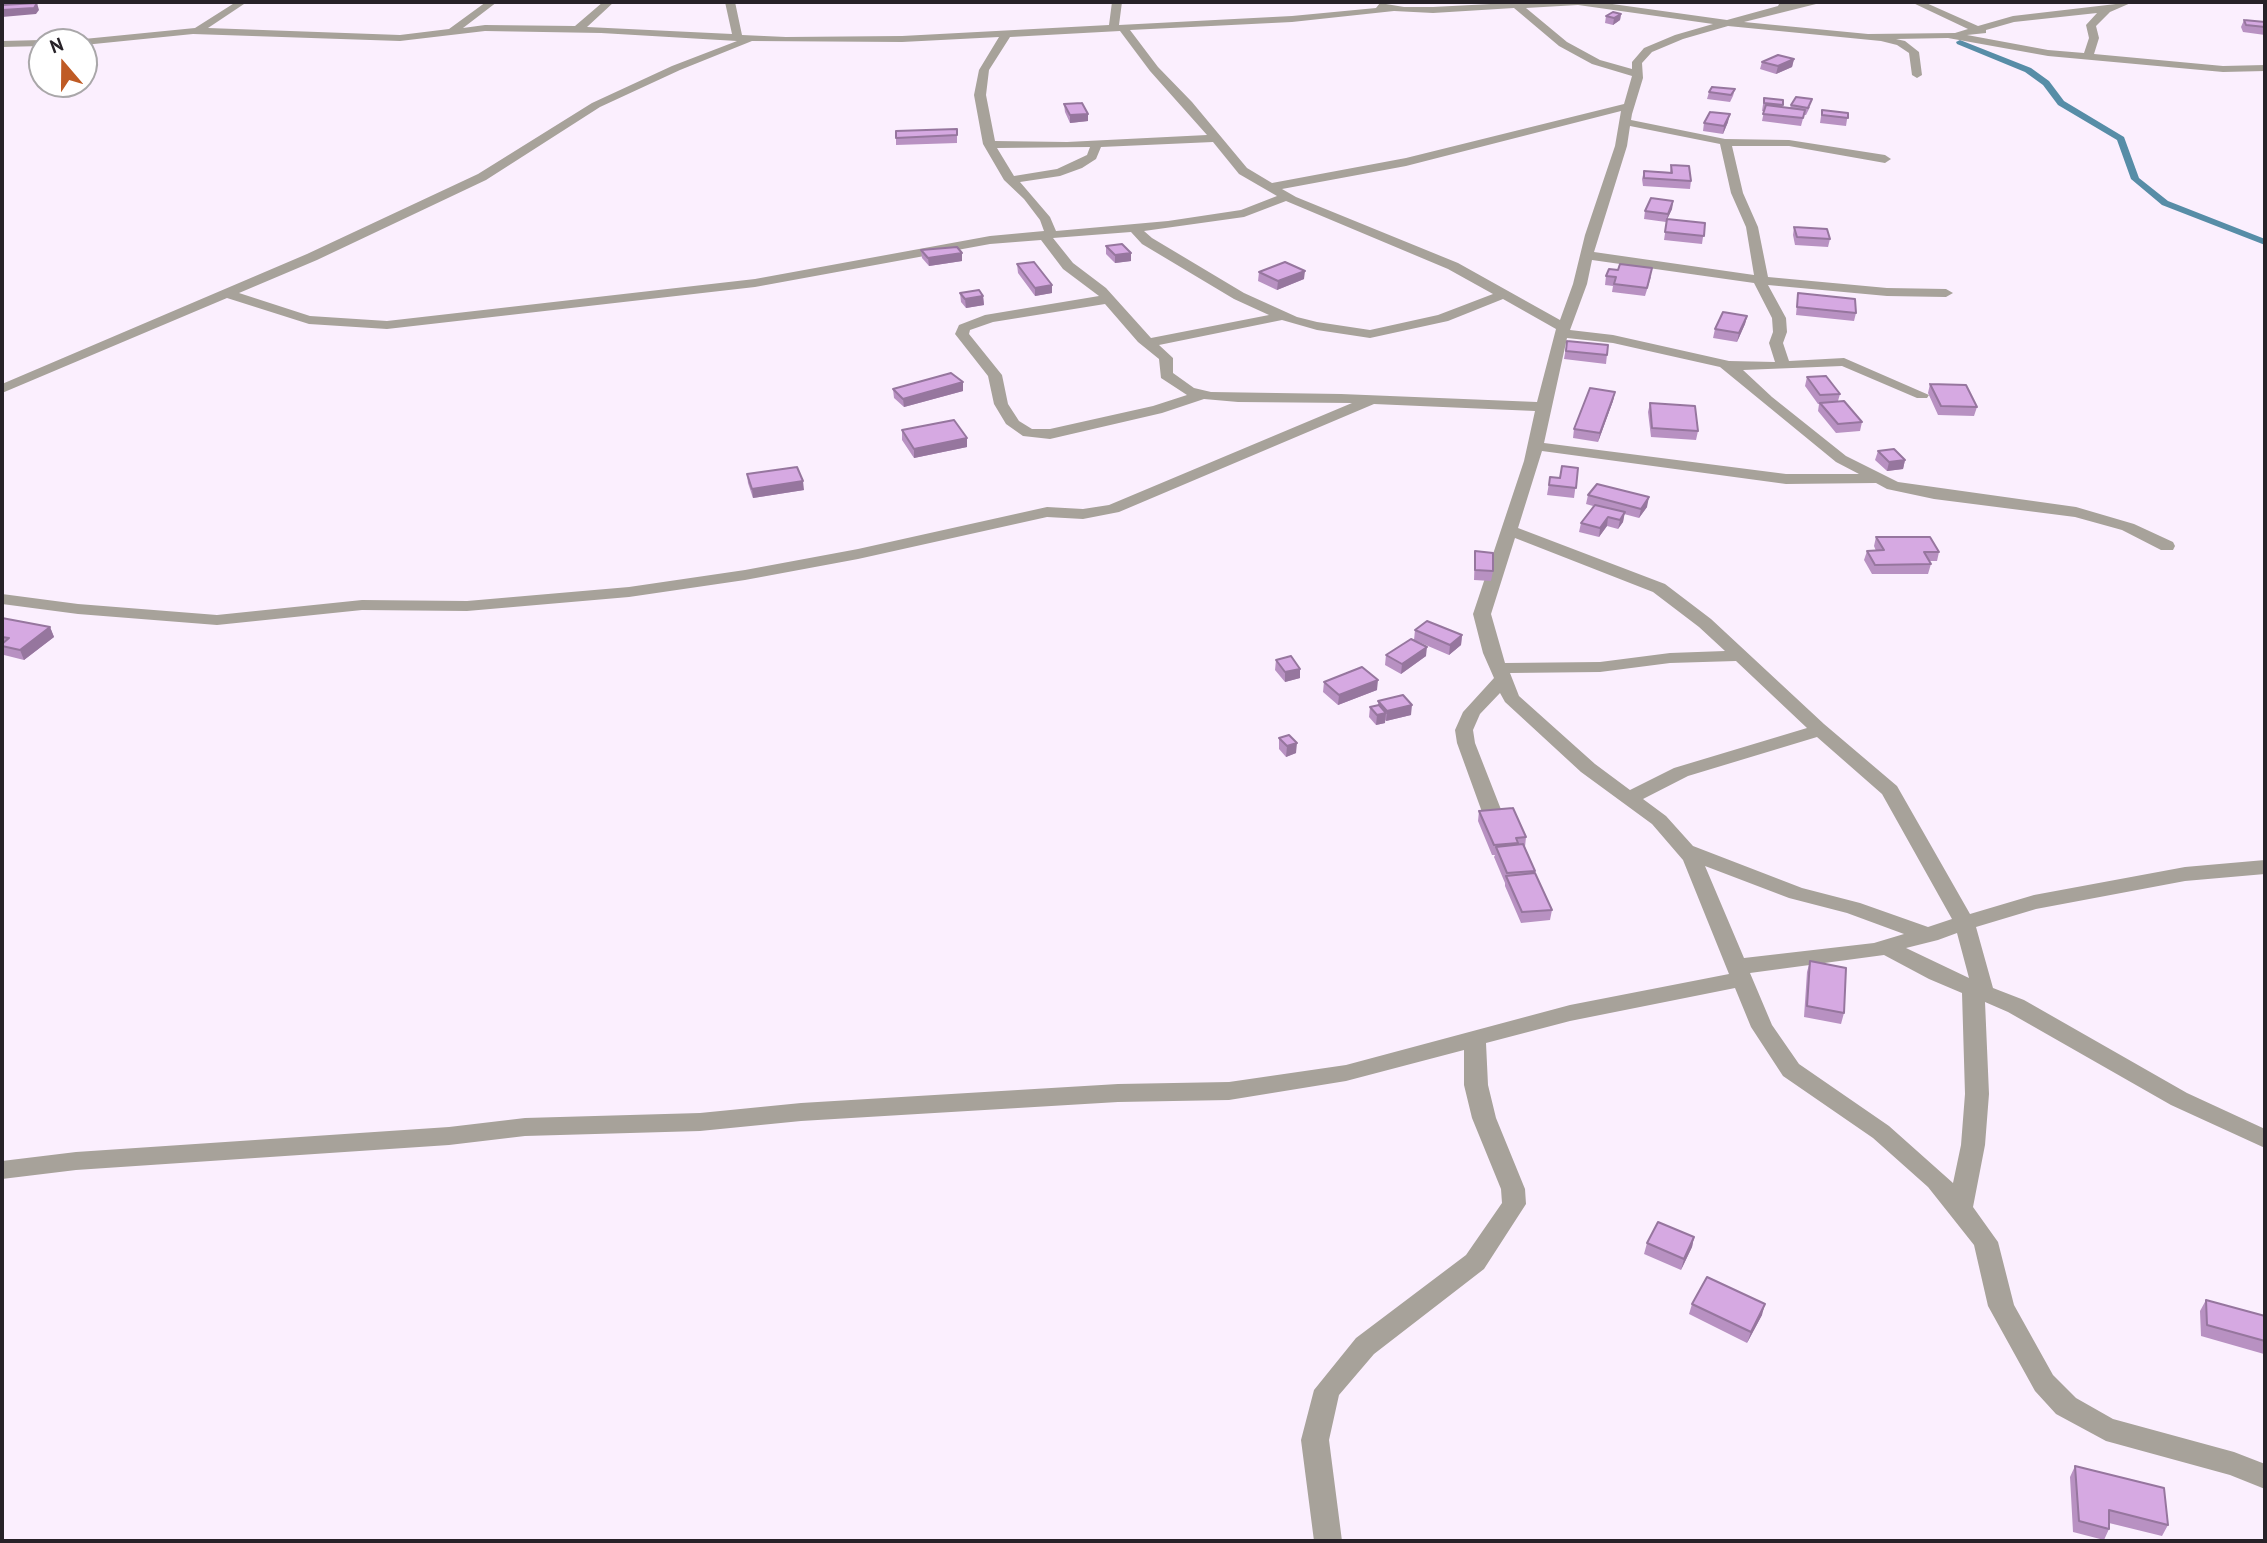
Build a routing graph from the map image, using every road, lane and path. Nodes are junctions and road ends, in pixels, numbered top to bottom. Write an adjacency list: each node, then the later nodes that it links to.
1 (242, 2): 22 (street)
2 (492, 2): 19 (street)
3 (610, 2): 20 (street)
4 (730, 2): 26 (street)
5 (1117, 2): 18 (street)
6 (1372, 2): 14 (street)
7 (1578, 2): 12 (street); 17 (street)
8 (1819, 2): 13 (street)
9 (1916, 2): 16 (street)
10 (1937, 2): 16 (street)
11 (2128, 2): 15 (street)
12 (1516, 5): 14 (street); 34 (street)
13 (1783, 5): 17 (street)
14 (1391, 9): 18 (street)
15 (2108, 9): 21 (street); 32 (street)
16 (1942, 13): 21 (street)
17 (1725, 23): 24 (street); 34 (street)
18 (1118, 27): 23 (street); 37 (street)
19 (454, 29): 20 (street); 22 (street)
20 (578, 29): 26 (street)
21 (1977, 29): 25 (street); 31 (street)
22 (198, 30): 28 (street)
23 (1006, 33): 27 (street); 40 (street)
24 (1871, 36): 25 (street); 35 (street)
25 (1952, 36): 31 (street)
26 (738, 38): 27 (street)
27 (752, 38): 50 (street)
28 (98, 41)
29 (28, 43): 30 (street)
30 (2, 44)
31 (2048, 53): 32 (street)
32 (2088, 57): 33 (street)
33 (2265, 68)
34 (1638, 74): 36 (street)
35 (1917, 75)
36 (1627, 114): 38 (street); 43 (street); 47 (street)
37 (1214, 138): 39 (street); 43 (street)
38 (1726, 142): 41 (street); 48 (street)
39 (1097, 143): 40 (street); 42 (street)
40 (989, 144): 42 (street)
41 (1885, 159)
42 (1011, 180): 46 (street)
43 (1271, 187): 44 (street)
44 (1286, 197): 45 (street); 51 (street)
45 (1133, 228): 46 (street); 53 (street)
46 (1048, 234): 50 (street); 52 (street)
47 (1586, 255): 48 (street); 54 (street)
48 (1760, 280): 49 (street); 57 (street)
49 (1946, 292)
50 (228, 294): 58 (street)
51 (1505, 294): 53 (street); 54 (street)
52 (1108, 299): 55 (street); 59 (street)
53 (1283, 316): 55 (street)
54 (1563, 331): 56 (street); 62 (street)
55 (1148, 343): 59 (street)
56 (1727, 365): 57 (street); 64 (street)
57 (1785, 366): 60 (street)
58 (2, 389)
59 (1203, 394): 61 (street)
60 (1922, 395)
61 (1370, 400): 62 (street); 67 (street)
62 (1544, 407): 63 (street)
63 (1535, 446): 64 (street); 65 (street)
64 (1880, 479): 66 (street)
65 (1509, 530): 68 (street); 69 (street)
66 (2167, 546)
67 (2, 599)
68 (1741, 656): 69 (street); 70 (street)
69 (1501, 674): 71 (street); 72 (street)
70 (1821, 730): 71 (street); 75 (street)
71 (1629, 797): 73 (street)
72 (1492, 813)
73 (1686, 850): 76 (street); 78 (street)
74 (2265, 867): 75 (street)
75 (1965, 924): 76 (street); 79 (street)
76 (1930, 935): 77 (street)
77 (1886, 947): 78 (street); 79 (street)
78 (1737, 973): 80 (street); 83 (street)
79 (1979, 992): 81 (street); 83 (street)
80 (1475, 1038): 82 (street); 85 (street)
81 (2265, 1139)
82 (2, 1170)
83 (1960, 1209): 84 (street)
84 (2265, 1477)
85 (1328, 1541)

